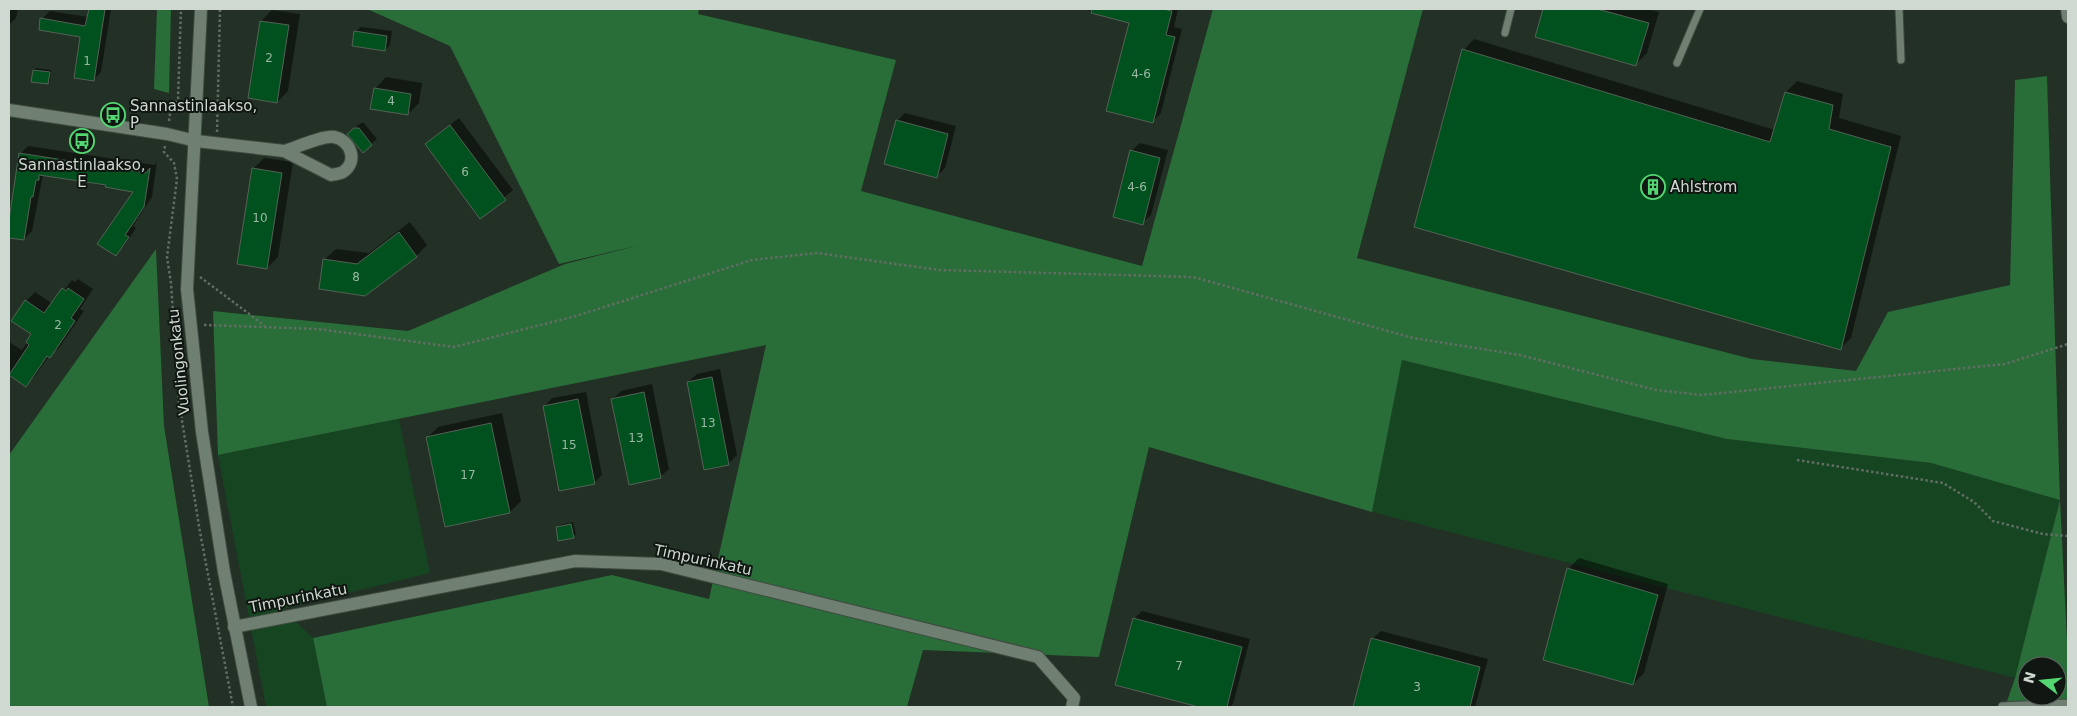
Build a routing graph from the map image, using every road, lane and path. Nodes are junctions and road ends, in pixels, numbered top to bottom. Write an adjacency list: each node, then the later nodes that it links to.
1 (202, 9): 12 (street, Vuolingonkatu)
2 (220, 9): 13 (path)
3 (1512, 9): 8 (lane)
4 (1700, 9): 10 (lane)
5 (1899, 9): 9 (lane)
6 (2068, 9): 7 (street)
7 (2068, 17)
8 (1505, 33)
9 (1900, 60)
10 (1677, 63)
11 (9, 110): 12 (street)
12 (196, 140): 13 (street); 15 (street, Vuolingonkatu)
13 (217, 143): 14 (street)
14 (284, 151): 14 (street)
15 (188, 268): 16 (street, Vuolingonkatu); 17 (path)
16 (191, 325): 17 (path); 18 (path); 22 (street, Vuolingonkatu)
17 (266, 327): 19 (path)
18 (173, 329)
19 (2068, 344)
20 (1797, 460): 21 (path)
21 (2068, 536)
22 (234, 627): 25 (street, Vuolingonkatu); 26 (street, Timpurinkatu)
23 (2068, 703): 24 (lane)
24 (2002, 706)
25 (251, 707)
26 (1072, 707)

